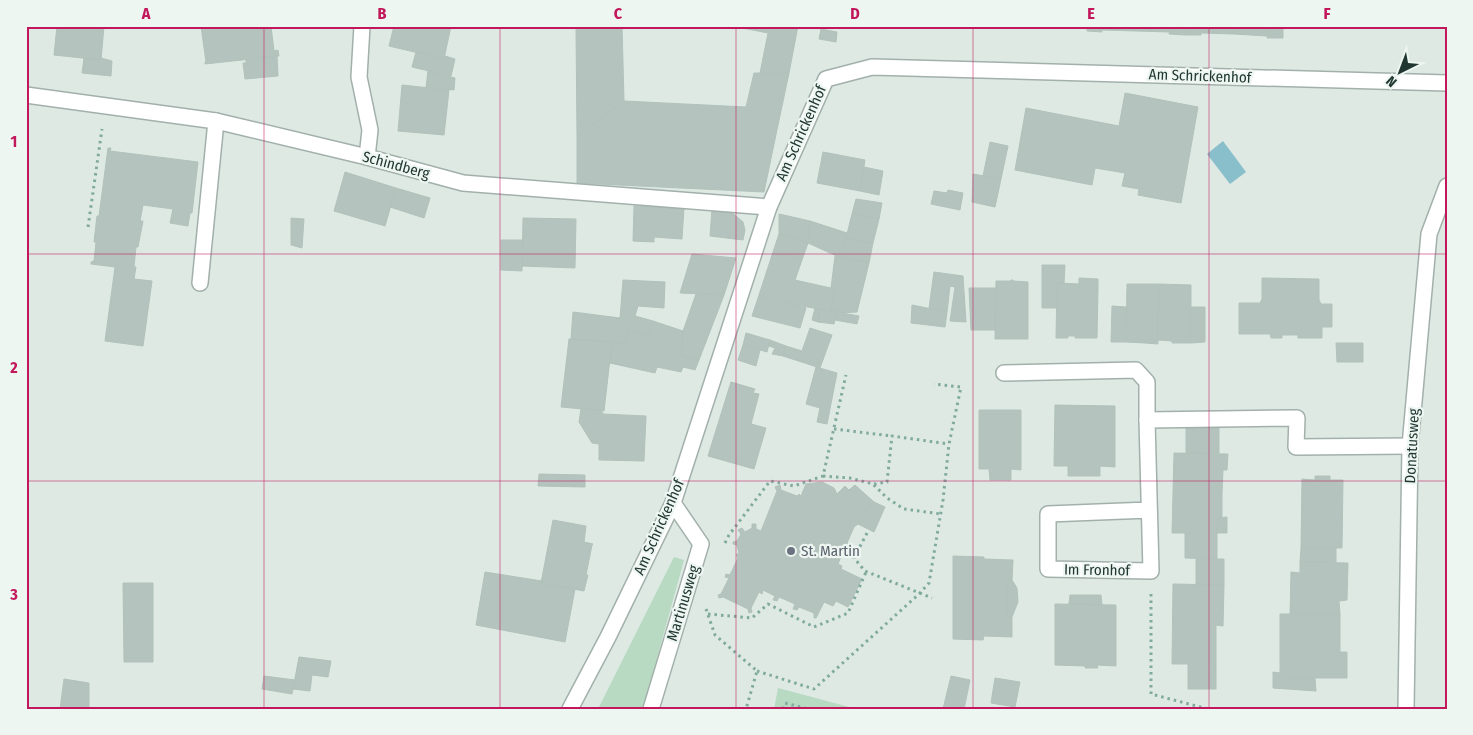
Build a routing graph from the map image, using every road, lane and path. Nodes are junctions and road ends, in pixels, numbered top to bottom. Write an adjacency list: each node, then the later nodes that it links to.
1 (362, 26): 6 (street)
2 (1447, 83): 8 (street, Am Schrickenhof)
3 (26, 95): 4 (street, Schindberg)
4 (105, 106): 5 (street, Schindberg); 9 (path)
5 (216, 121): 6 (street, Schindberg); 10 (street)
6 (367, 157): 8 (street, Schindberg)
7 (1447, 186): 18 (street, Donatusweg)
8 (769, 207): 21 (street, Am Schrickenhof)
9 (88, 227)
10 (200, 283)
11 (1004, 373): 14 (street, Im Fronhof)
12 (846, 375): 15 (path)
13 (934, 384): 17 (path)
14 (1147, 420): 18 (street); 22 (street, Im Fronhof)
15 (834, 428): 16 (path); 19 (path)
16 (892, 436): 17 (path); 20 (path)
17 (948, 444): 23 (path)
18 (1410, 446): 39 (street, Donatusweg)
19 (823, 476): 20 (path); 25 (path)
20 (873, 484): 23 (path)
21 (673, 503): 33 (street, Am Schrickenhof); 34 (street, Martinusweg)
22 (1149, 510): 26 (street, Im Fronhof); 26 (street, Im Fronhof)
23 (941, 514): 28 (path)
24 (867, 533): 27 (path)
25 (725, 544)
26 (1151, 571): 38 (path)
27 (866, 572): 28 (path); 31 (path)
28 (919, 594): 29 (path); 32 (path)
29 (932, 598)
30 (705, 606): 31 (path)
31 (708, 614): 32 (path)
32 (757, 671): 35 (path)
33 (570, 709)
34 (651, 709)
35 (746, 709)
36 (783, 709): 37 (path)
37 (808, 709)
38 (1208, 709)
39 (1406, 709)

